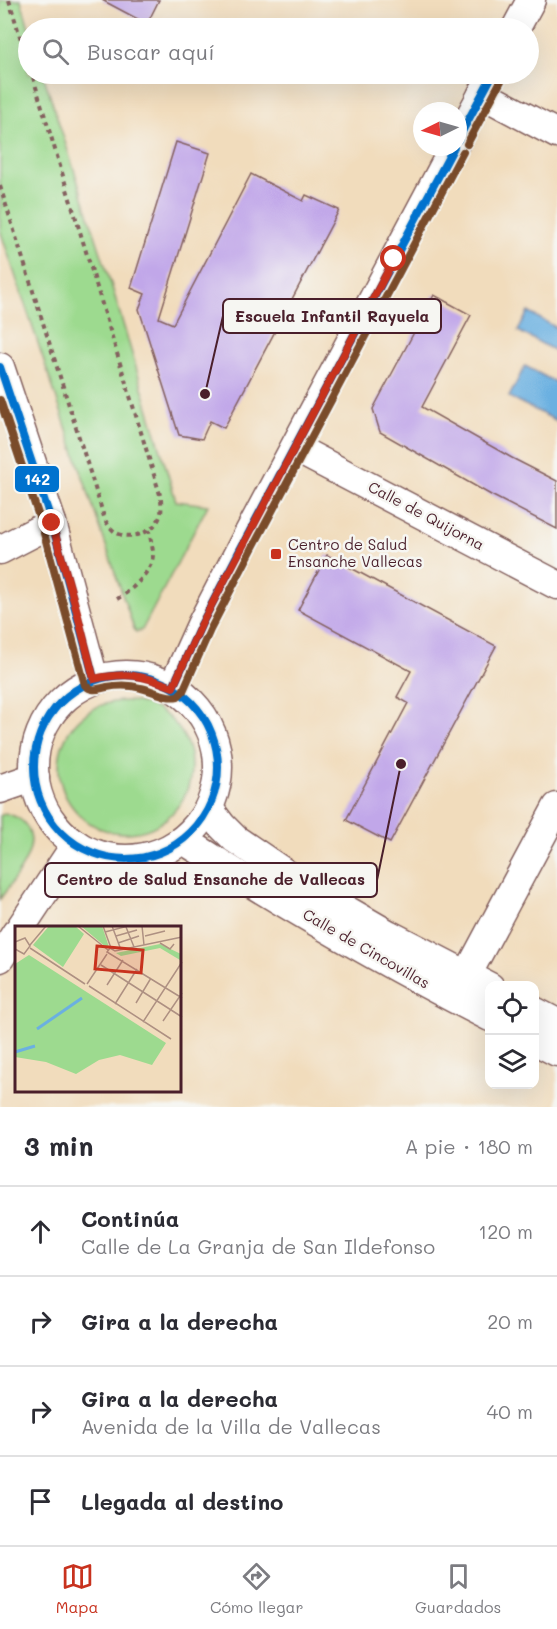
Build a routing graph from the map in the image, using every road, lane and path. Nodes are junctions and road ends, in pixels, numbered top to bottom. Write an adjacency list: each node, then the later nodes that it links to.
1 (9, 0): 4 (path)
2 (531, 0): 3 (street)
3 (521, 18)
4 (18, 30)
5 (35, 84): 14 (path)
6 (487, 84): 7 (street); 8 (street)
7 (467, 122)
8 (557, 134)
9 (449, 156): 12 (street)
10 (0, 186): 14 (path)
11 (0, 367): 13 (street)
12 (295, 448): 16 (street, Calle de Quijorna); 19 (street)
13 (52, 523): 15 (street); 18 (street)
14 (149, 530): 17 (path)
15 (0, 550)
16 (557, 585)
17 (117, 598)
18 (94, 679): 19 (street); 20 (street)
19 (173, 687): 23 (street)
20 (34, 777): 21 (street); 25 (street)
21 (0, 789)
22 (557, 807): 29 (street)
23 (209, 808): 24 (street); 29 (street, Calle de Cincovillas)
24 (183, 840): 25 (street); 31 (street, Calle de Cincovillas)
25 (76, 844): 26 (street)
26 (22, 926)
27 (15, 935): 28 (street)
28 (0, 958)
29 (478, 981)
30 (539, 1014): 32 (street)
31 (485, 1015)
32 (557, 1023)
33 (539, 1043): 34 (street)
34 (557, 1052)

